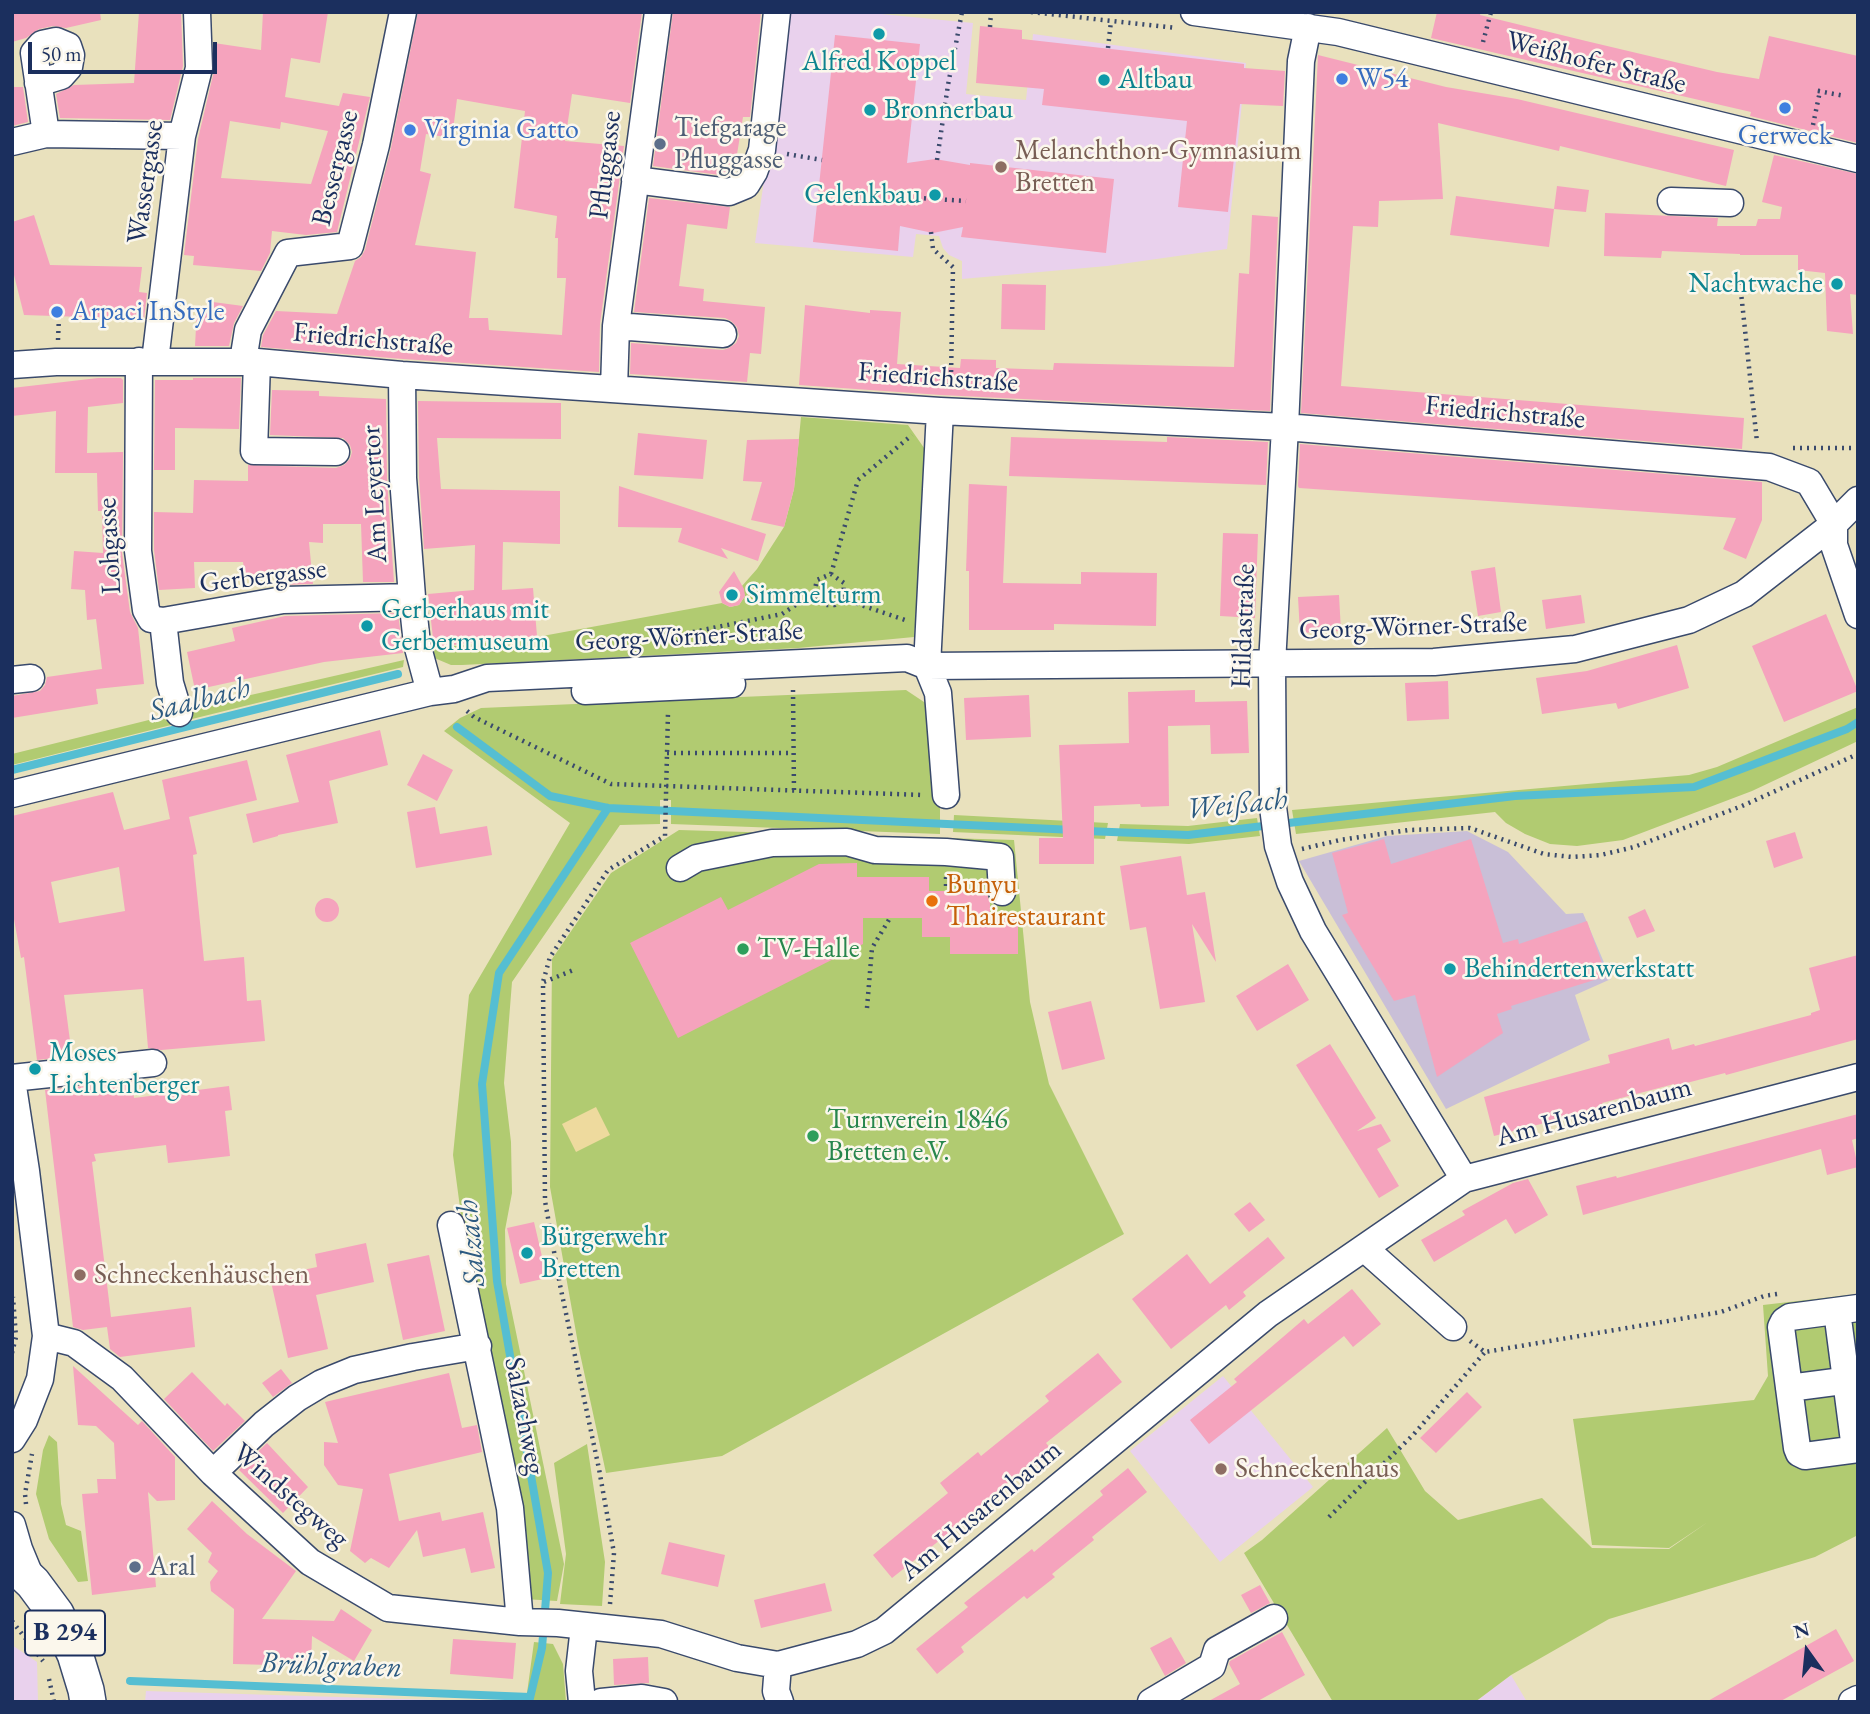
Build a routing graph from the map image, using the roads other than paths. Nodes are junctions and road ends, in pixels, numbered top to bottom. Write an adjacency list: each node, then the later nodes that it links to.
1 (197, 12): 10 (street, Wassergasse)
2 (658, 12): 13 (street, Pfluggasse)
3 (777, 12): 13 (street)
4 (402, 17): 19 (street, Bessergasse)
5 (1187, 21): 6 (street, Weißhofer Straße)
6 (1299, 21): 7 (street, Weißhofer Straße); 24 (street, Hildastraße)
7 (1339, 22): 12 (street, Weißhofer Straße)
8 (38, 83): 9 (street)
9 (46, 134): 10 (street); 11 (street)
10 (182, 136): 18 (street, Wassergasse)
11 (12, 142)
12 (1858, 159)
13 (640, 174): 16 (street, Pfluggasse)
14 (1671, 201): 15 (street)
15 (1730, 203)
16 (616, 326): 17 (street); 22 (street, Pfluggasse)
17 (723, 334)
18 (147, 361): 19 (street, Friedrichstraße); 20 (street, Friedrichstraße); 30 (street, Lohgasse)
19 (250, 362): 21 (street, Friedrichstraße); 25 (street)
20 (12, 365)
21 (402, 375): 22 (street, Friedrichstraße); 28 (street, Am Leyertor)
22 (614, 388): 23 (street, Friedrichstraße)
23 (940, 411): 24 (street, Friedrichstraße); 32 (street)
24 (1285, 426): 27 (street, Friedrichstraße); 31 (street, Hildastraße)
25 (336, 452)
26 (1858, 500): 27 (street, Georg-Wörner-Straße)
27 (1834, 524): 29 (street); 31 (street, Georg-Wörner-Straße)
28 (412, 597): 30 (street, Gerbergasse); 33 (street, Am Leyertor)
29 (1858, 615)
30 (163, 621): 34 (street)
31 (1272, 664): 32 (street, Georg-Wörner-Straße); 42 (street, Hildastraße)
32 (927, 666): 33 (street, Georg-Wörner-Straße); 36 (street)
33 (442, 691): 35 (street, Georg-Wörner-Straße)
34 (179, 713)
35 (12, 794)
36 (946, 795)
37 (680, 868): 38 (street)
38 (1002, 892)
39 (153, 1063): 41 (street)
40 (1858, 1077): 42 (street, Am Husarenbaum)
41 (12, 1079): 47 (street)
42 (1465, 1179): 44 (street, Am Husarenbaum)
43 (451, 1225): 48 (street, Salzachweg)
44 (1364, 1248): 46 (street); 59 (street, Am Husarenbaum)
45 (1847, 1309): 49 (street); 50 (street)
46 (1453, 1327)
47 (46, 1336): 51 (street); 53 (street, Windstegweg)
48 (478, 1346): 53 (street); 57 (street, Salzachweg)
49 (1852, 1380): 50 (street); 52 (street)
50 (1789, 1388): 52 (street)
51 (23, 1442)
52 (1856, 1449)
53 (213, 1473): 57 (street, Windstegweg)
54 (19, 1518): 55 (street)
55 (23, 1573): 61 (main road, B 294)
56 (1273, 1618): 66 (street)
57 (523, 1622): 58 (street, Windstegweg)
58 (584, 1627): 59 (street, Am Husarenbaum); 62 (street)
59 (778, 1665): 65 (street)
60 (1858, 1699): 67 (street)
61 (88, 1702)
62 (582, 1702)
63 (601, 1702): 64 (street)
64 (663, 1702)
65 (780, 1702)
66 (1151, 1702)
67 (1852, 1702)

